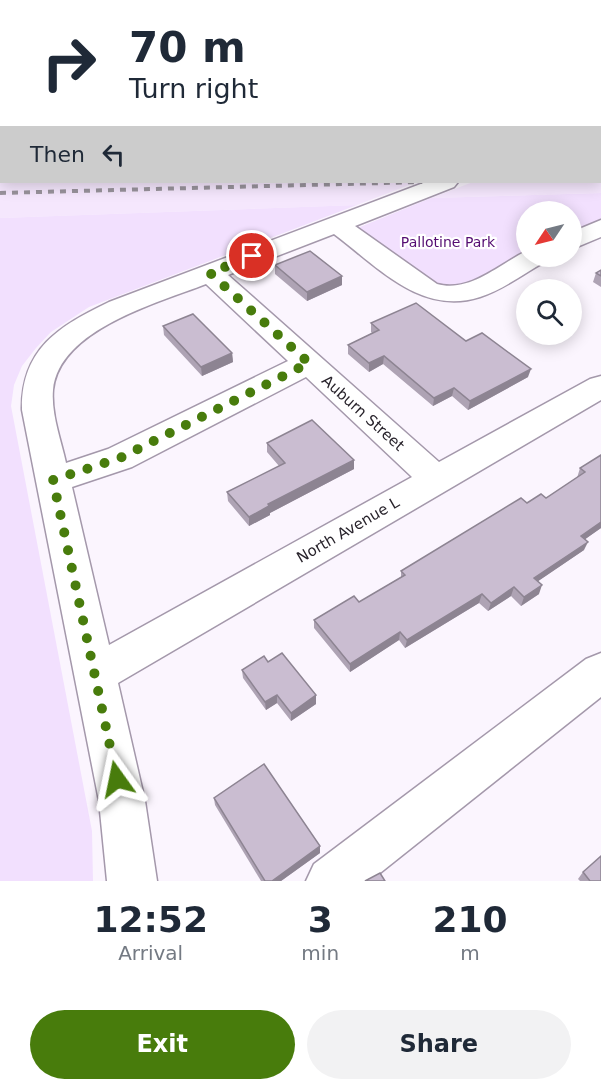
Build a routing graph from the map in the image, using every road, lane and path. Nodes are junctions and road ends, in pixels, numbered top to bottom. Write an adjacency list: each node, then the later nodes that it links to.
1 (443, 183): 2 (street)
2 (337, 224): 5 (street); 6 (street)
3 (601, 228): 4 (street)
4 (582, 237)
5 (516, 265)
6 (210, 273): 7 (street, Auburn Street); 9 (street)
7 (309, 363): 9 (street); 10 (street, Auburn Street)
8 (601, 386): 10 (street, North Avenue L)
9 (53, 480): 12 (street)
10 (436, 480): 12 (street, North Avenue L)
11 (601, 672): 14 (street)
12 (95, 674): 13 (street)
13 (132, 881)
14 (331, 881)

